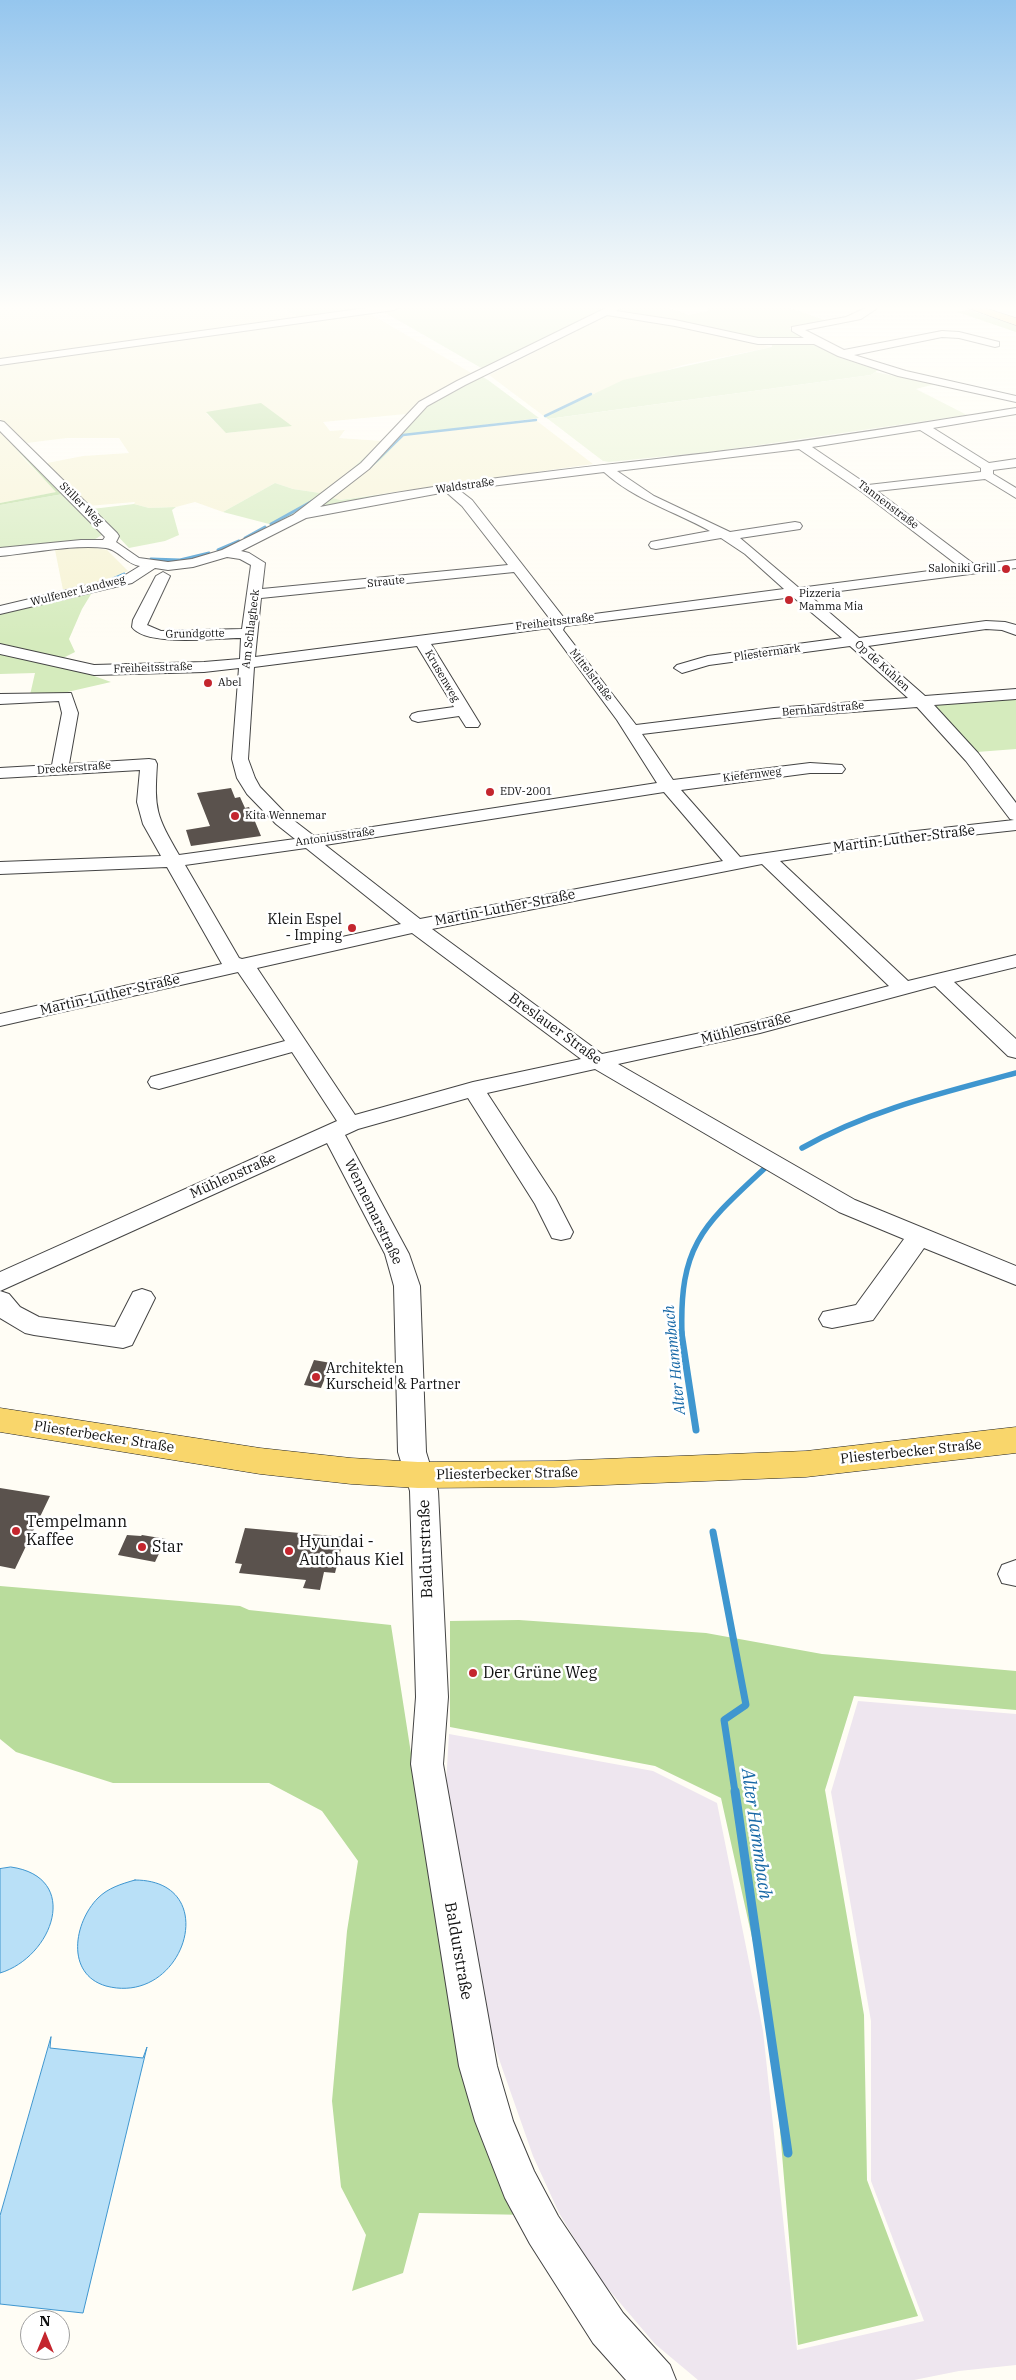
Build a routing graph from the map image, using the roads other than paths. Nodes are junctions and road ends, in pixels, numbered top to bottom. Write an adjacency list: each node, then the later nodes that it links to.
1 (410, 418): 12 (street)
2 (972, 418): 4 (street, Waldstraße)
3 (0, 424): 15 (street, Stiller Weg)
4 (922, 426): 5 (street, Waldstraße); 8 (street)
5 (800, 444): 7 (street, Waldstraße); 10 (street, Tannenstraße)
6 (1016, 463): 8 (street)
7 (605, 467): 9 (street, Waldstraße); 14 (street, Op de Kuhlen)
8 (987, 471): 10 (street); 11 (street)
9 (449, 488): 12 (street, Waldstraße); 21 (street, Mittelstraße)
10 (866, 488): 22 (street, Tannenstraße)
11 (1016, 494)
12 (302, 515): 18 (street)
13 (795, 526): 14 (street)
14 (727, 535): 16 (street); 24 (street, Op de Kuhlen)
15 (108, 544): 17 (street); 20 (street)
16 (656, 544)
17 (0, 552)
18 (227, 552): 20 (street); 25 (street, Am Schlagheck)
19 (1016, 564): 22 (street, Freiheitsstraße)
20 (151, 565): 26 (street, Wulfener Landweg)
21 (516, 568): 25 (street, Straute); 27 (street, Mittelstraße)
22 (973, 570): 24 (street, Freiheitsstraße)
23 (163, 576): 29 (street, Grundgotte)
24 (794, 592): 27 (street, Freiheitsstraße); 31 (street, Op de Kuhlen)
25 (255, 594): 29 (street, Am Schlagheck)
26 (0, 610)
27 (559, 622): 30 (street, Freiheitsstraße); 39 (street, Mittelstraße)
28 (1016, 631): 31 (street, Pliestermark)
29 (249, 633): 33 (street, Am Schlagheck)
30 (421, 640): 33 (street, Freiheitsstraße); 38 (street, Krusenweg)
31 (854, 642): 34 (street, Pliestermark); 37 (street, Op de Kuhlen)
32 (0, 649): 33 (street, Freiheitsstraße)
33 (246, 663): 40 (street, Am Schlagheck)
34 (682, 668)
35 (1016, 694): 37 (street, Bernhardstraße)
36 (0, 699): 43 (street)
37 (920, 700): 39 (street, Bernhardstraße); 46 (street, Op de Kuhlen)
38 (418, 717)
39 (632, 730): 45 (street, Mittelstraße)
40 (240, 759): 48 (street, Breslauer Straße)
41 (149, 764): 43 (street, Dreckerstraße); 50 (street, Wennemarstraße)
42 (836, 768): 45 (street, Kiefernweg)
43 (60, 769): 44 (street, Dreckerstraße)
44 (0, 773)
45 (668, 786): 48 (street, Antoniusstraße); 51 (street, Mittelstraße)
46 (1016, 815)
47 (1016, 825): 49 (street, Martin-Luther-Straße)
48 (312, 842): 50 (street, Antoniusstraße); 53 (street, Breslauer Straße)
49 (766, 858): 51 (street, Martin-Luther-Straße); 57 (street)
50 (173, 860): 52 (street, Antoniusstraße); 55 (street, Wennemarstraße)
51 (736, 864): 53 (street, Martin-Luther-Straße)
52 (0, 868)
53 (416, 926): 55 (street, Martin-Luther-Straße); 61 (street, Breslauer Straße)
54 (1016, 961): 56 (street, Mühlenstraße)
55 (238, 966): 58 (street, Martin-Luther-Straße); 59 (street, Wennemarstraße)
56 (938, 979): 57 (street, Mühlenstraße); 60 (street)
57 (903, 988): 61 (street, Mühlenstraße)
58 (0, 1020)
59 (297, 1044): 62 (street); 64 (street, Wennemarstraße)
60 (1016, 1051)
61 (600, 1063): 63 (street, Mühlenstraße); 66 (street, Breslauer Straße)
62 (159, 1082)
63 (473, 1089): 64 (street, Mühlenstraße); 65 (street)
64 (341, 1128): 68 (street, Mühlenstraße); 74 (street, Wennemarstraße)
65 (561, 1232)
66 (919, 1237): 67 (street, Breslauer Straße); 71 (street)
67 (1016, 1276)
68 (0, 1282)
69 (142, 1298): 70 (street)
70 (0, 1300)
71 (832, 1319)
72 (0, 1420): 74 (main road, Pliesterbecker Straße)
73 (1016, 1440): 74 (main road, Pliesterbecker Straße)
74 (418, 1474): 75 (street, Baldurstraße)
75 (655, 2380)

